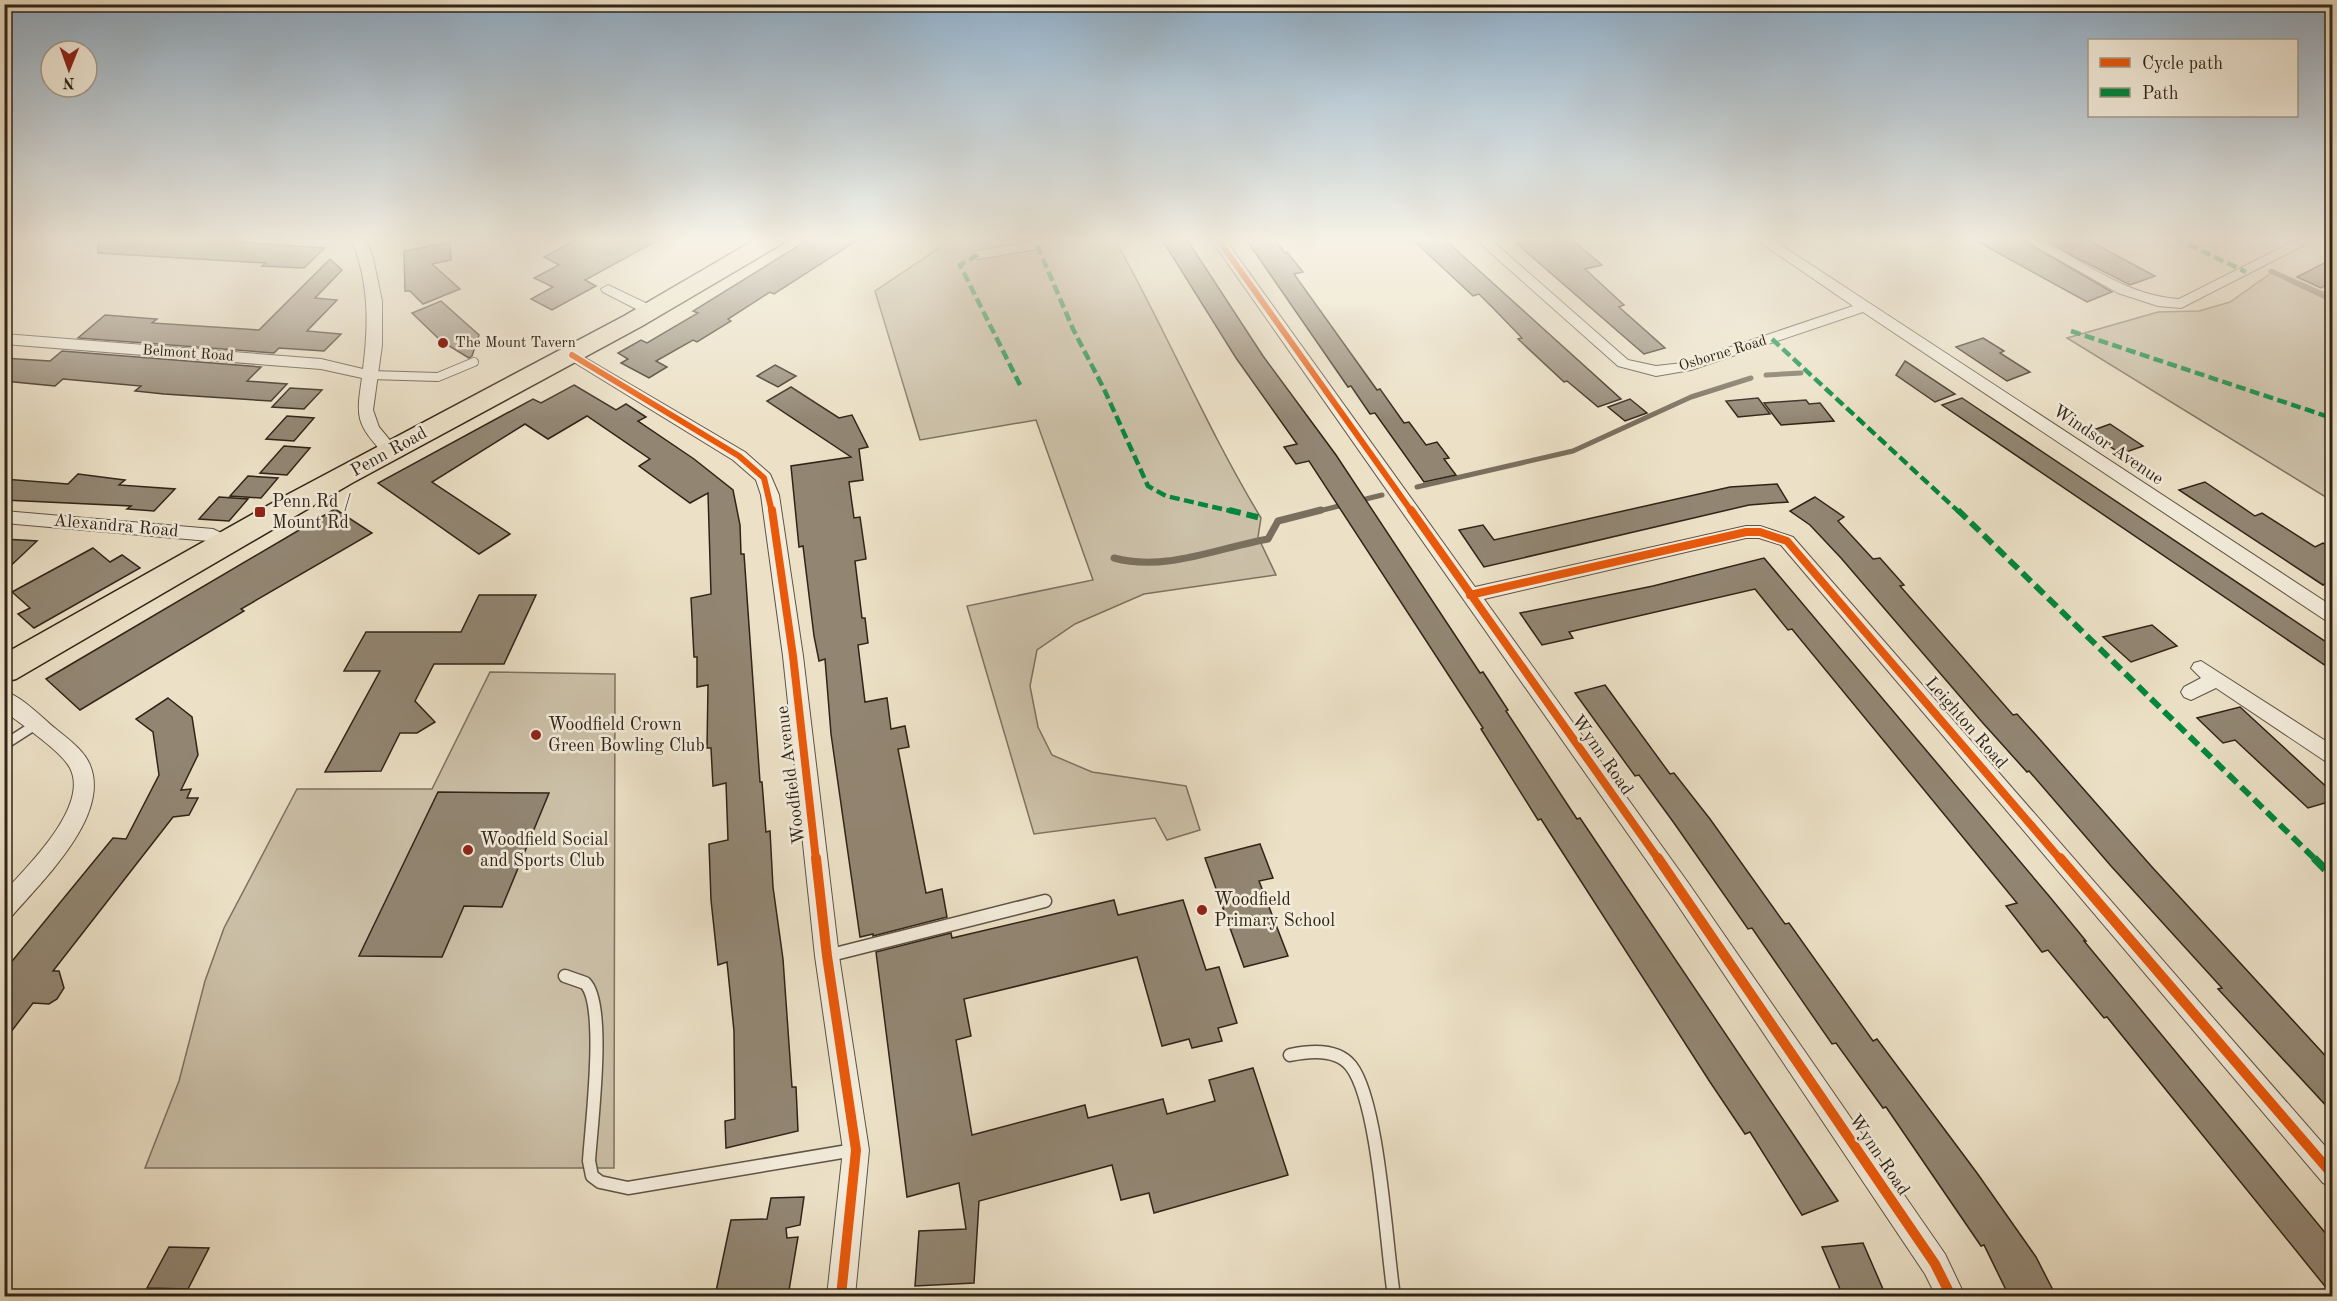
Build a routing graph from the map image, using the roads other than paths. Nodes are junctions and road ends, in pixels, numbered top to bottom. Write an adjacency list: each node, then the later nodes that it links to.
1 (373, 299): 14 (street)
2 (627, 299): 10 (street)
3 (672, 299): 10 (highway, Penn Road)
4 (1260, 299): 18 (street, Wynn Road)
5 (1550, 299): 9 (street, Osborne Road)
6 (1852, 299): 9 (street, Windsor Avenue)
7 (2148, 299): 8 (street)
8 (2191, 299)
9 (1864, 307): 19 (street, Windsor Avenue)
10 (651, 311): 12 (highway, Penn Road)
11 (4, 339): 14 (street, Belmont Road)
12 (572, 355): 15 (highway, Penn Road); 28 (street, Woodfield Avenue)
13 (474, 362): 14 (lane)
14 (370, 375): 15 (street)
15 (390, 450): 17 (highway, Penn Road)
16 (4, 517): 17 (street, Alexandra Road)
17 (226, 542): 20 (highway, Penn Road)
18 (1470, 595): 32 (street, Leighton Road); 35 (street, Wynn Road)
19 (2332, 615)
20 (4, 670)
21 (2191, 692): 25 (street)
22 (4, 699): 23 (street)
23 (35, 725): 24 (lane); 27 (street)
24 (4, 745)
25 (2332, 755)
26 (1045, 901): 28 (lane)
27 (4, 909)
28 (827, 956): 31 (street, Woodfield Avenue)
29 (565, 976): 31 (lane)
30 (1290, 1055): 34 (lane)
31 (856, 1150): 33 (street, Woodfield Avenue)
32 (2332, 1174)
33 (841, 1296)
34 (1394, 1296)
35 (1951, 1296)

